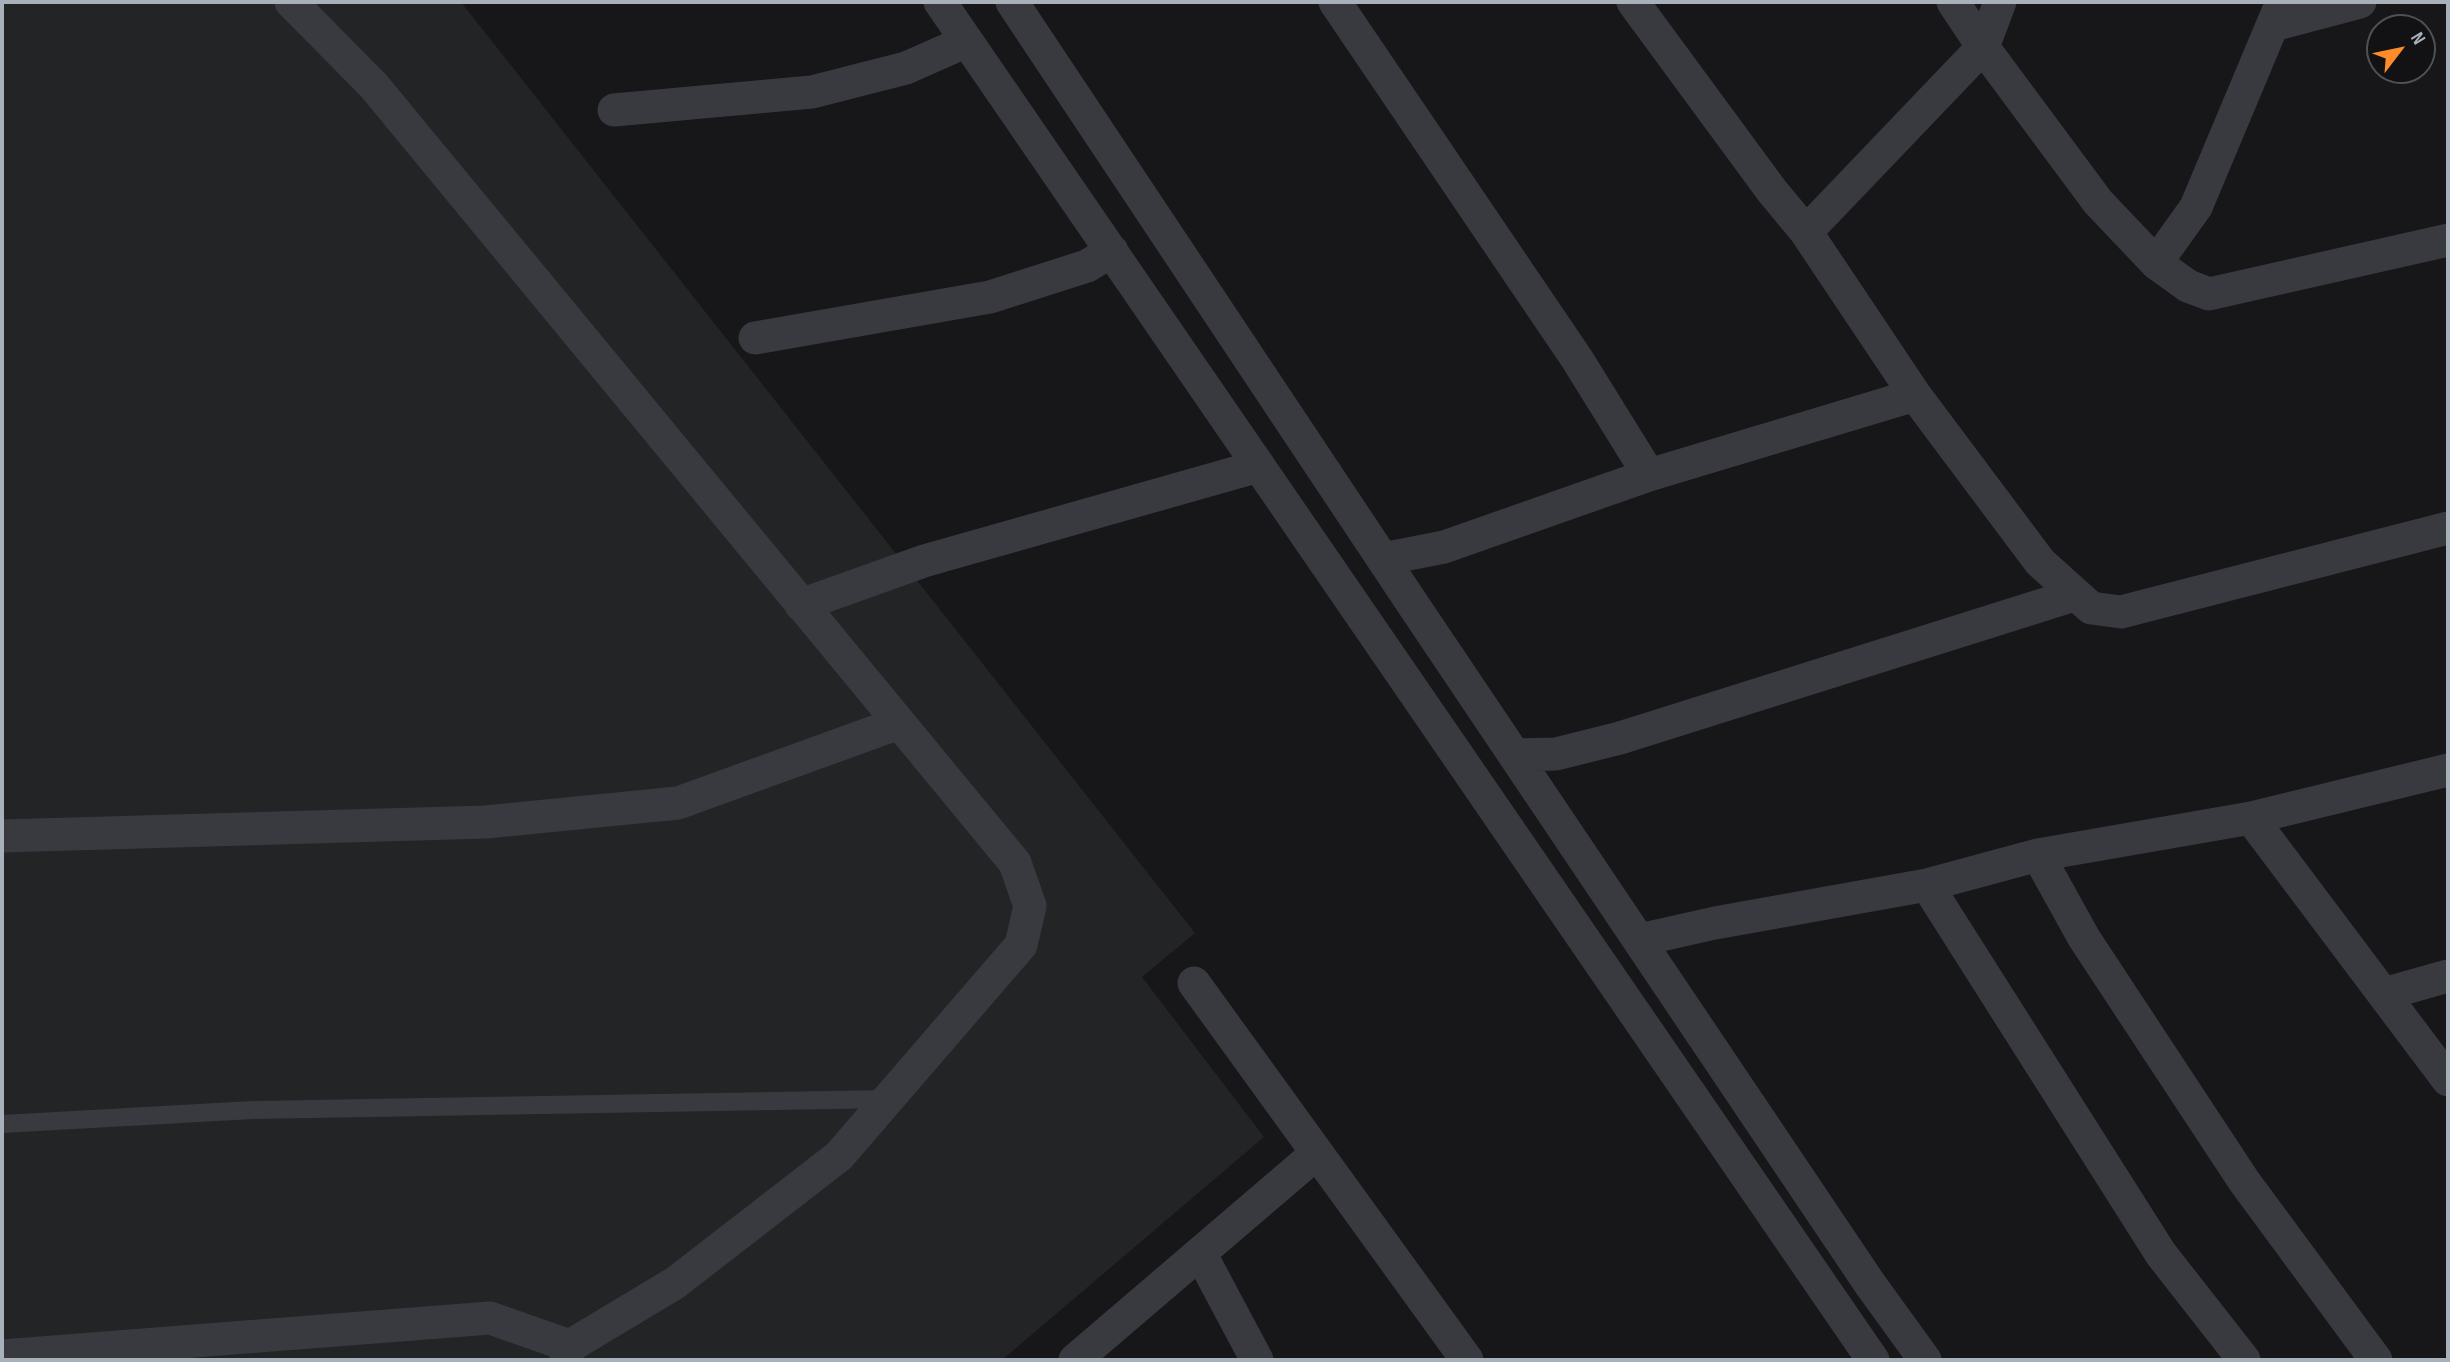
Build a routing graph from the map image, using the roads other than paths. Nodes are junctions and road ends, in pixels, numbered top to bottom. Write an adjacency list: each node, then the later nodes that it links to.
1 (291, 2): 24 (street)
2 (940, 2): 10 (street)
3 (1335, 2): 20 (street)
4 (1633, 2): 13 (street)
5 (1953, 2): 11 (street)
6 (2000, 2): 11 (street)
7 (2360, 2): 9 (street)
8 (1027, 7): 22 (street)
9 (2277, 13): 16 (street)
10 (967, 41): 12 (street); 15 (street)
11 (1983, 47): 13 (street); 16 (street)
12 (614, 110)
13 (1806, 232): 18 (street)
14 (2448, 240): 16 (street)
15 (1112, 251): 17 (street); 19 (street)
16 (2157, 263)
17 (755, 338)
18 (1915, 395): 20 (street); 23 (street)
19 (1259, 466): 24 (street); 46 (street)
20 (1649, 475): 22 (street)
21 (2448, 528): 23 (street)
22 (1383, 559): 26 (street)
23 (2074, 595): 26 (street)
24 (801, 605): 25 (street)
25 (899, 723): 29 (street); 37 (street)
26 (1514, 755): 32 (street)
27 (2448, 770): 28 (street)
28 (2251, 818): 30 (street); 35 (street)
29 (2, 836)
30 (2038, 855): 31 (street); 49 (street)
31 (1927, 885): 32 (street); 48 (street)
32 (1639, 940): 47 (street)
33 (2448, 976): 35 (street)
34 (1194, 983): 39 (street)
35 (2384, 994): 36 (street)
36 (2448, 1080)
37 (889, 1099): 38 (lane); 41 (street)
38 (2, 1124)
39 (1317, 1153): 40 (street); 45 (street)
40 (1200, 1254): 43 (street); 44 (street)
41 (568, 1353): 42 (street)
42 (2, 1356)
43 (1075, 1360)
44 (1256, 1360)
45 (1466, 1360)
46 (1873, 1360)
47 (1925, 1360)
48 (2244, 1360)
49 (2376, 1360)

